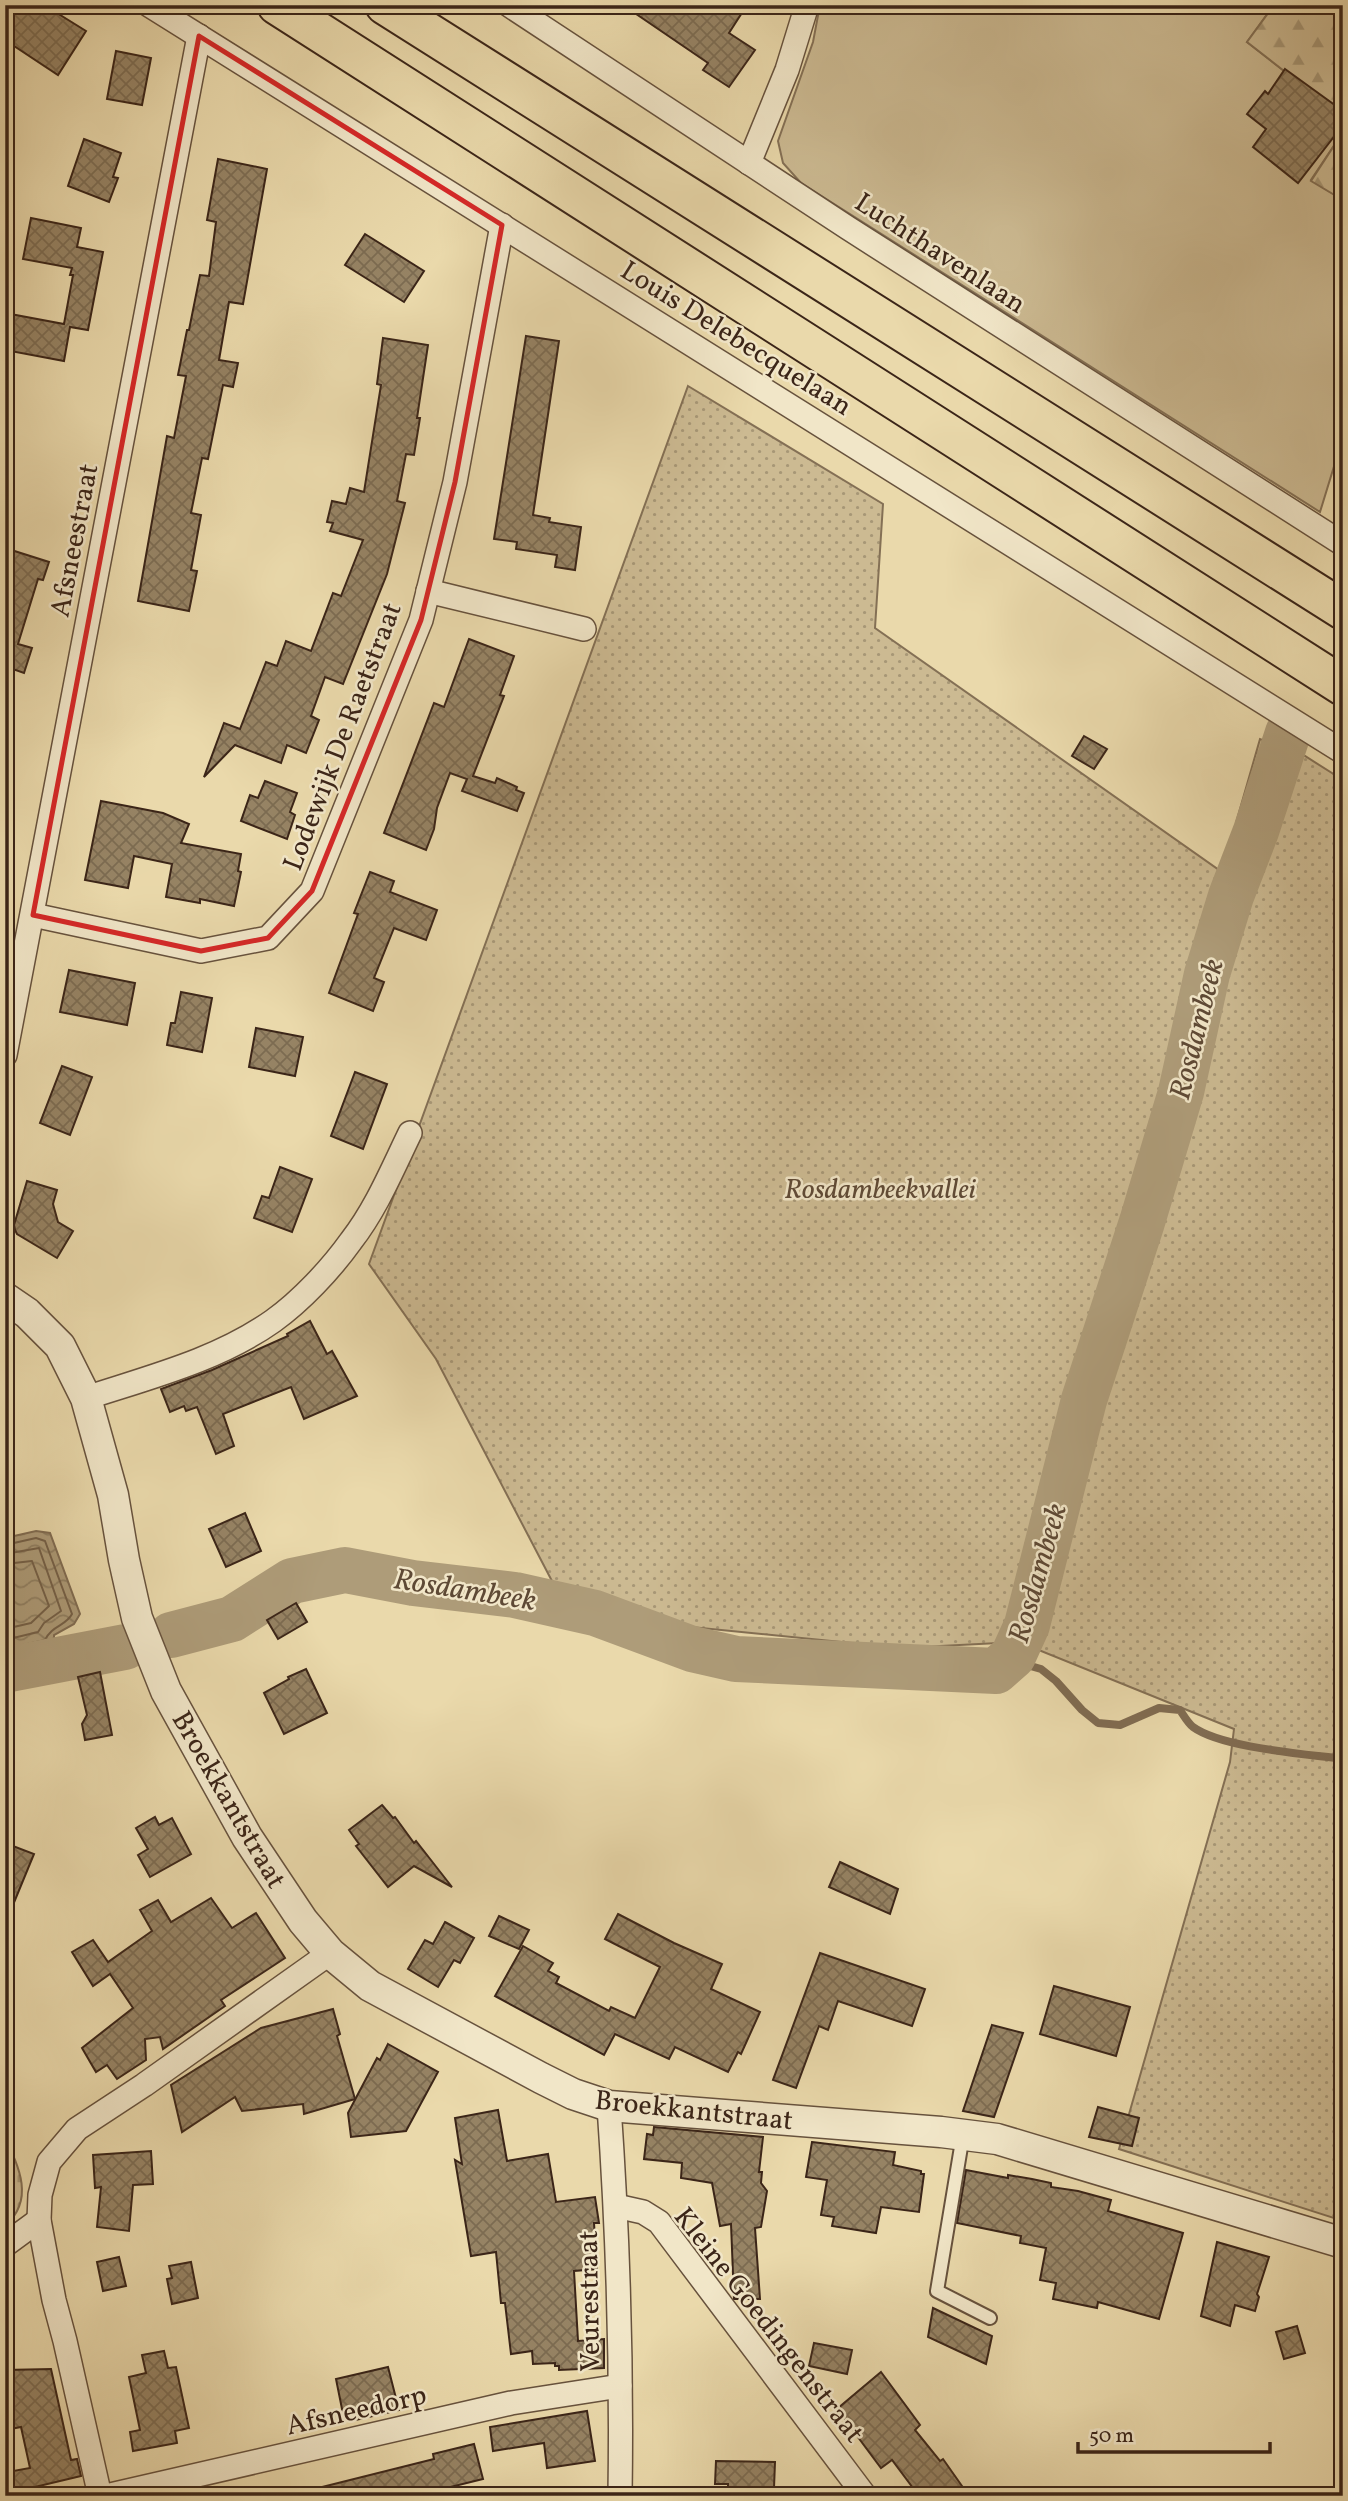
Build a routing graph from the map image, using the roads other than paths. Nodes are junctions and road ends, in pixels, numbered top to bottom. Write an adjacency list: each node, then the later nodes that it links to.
1 (149, 5): 6 (street, Louis Delebecquelaan)
2 (277, 5): 13 (highway)
3 (385, 5): 11 (highway)
4 (509, 5): 7 (street, Luchthavenlaan)
5 (807, 5): 7 (street)
6 (199, 36): 8 (street, Louis Delebecquelaan); 15 (street, Afsneestraat)
7 (749, 163): 9 (street, Luchthavenlaan)
8 (502, 225): 10 (street, Lodewijk De Raetstraat); 14 (street, Louis Delebecquelaan)
9 (1343, 544)
10 (428, 592): 12 (street, Lodewijk De Raetstraat); 15 (street, Lodewijk De Raetstraat)
11 (1343, 610)
12 (584, 629)
13 (1343, 686)
14 (1343, 752)
15 (33, 915): 16 (street, Afsneestraat)
16 (5, 1055)
17 (410, 1133): 19 (street)
18 (5, 1298): 19 (street, Broekkantstraat)
19 (86, 1398): 20 (street, Broekkantstraat)
20 (331, 1953): 21 (street, Broekkantstraat); 24 (street)
21 (609, 2106): 22 (street, Broekkantstraat); 23 (street, Veurestraat)
22 (963, 2135): 25 (street, Broekkantstraat); 27 (lane)
23 (616, 2206): 28 (street, Veurestraat); 32 (street, Kleine Goedingenstraat)
24 (39, 2220): 26 (street); 29 (street)
25 (1343, 2243)
26 (5, 2245)
27 (990, 2318)
28 (620, 2386): 30 (street, Afsneedorp); 31 (street, Veurestraat)
29 (100, 2496)
30 (106, 2496)
31 (620, 2496)
32 (864, 2496)

